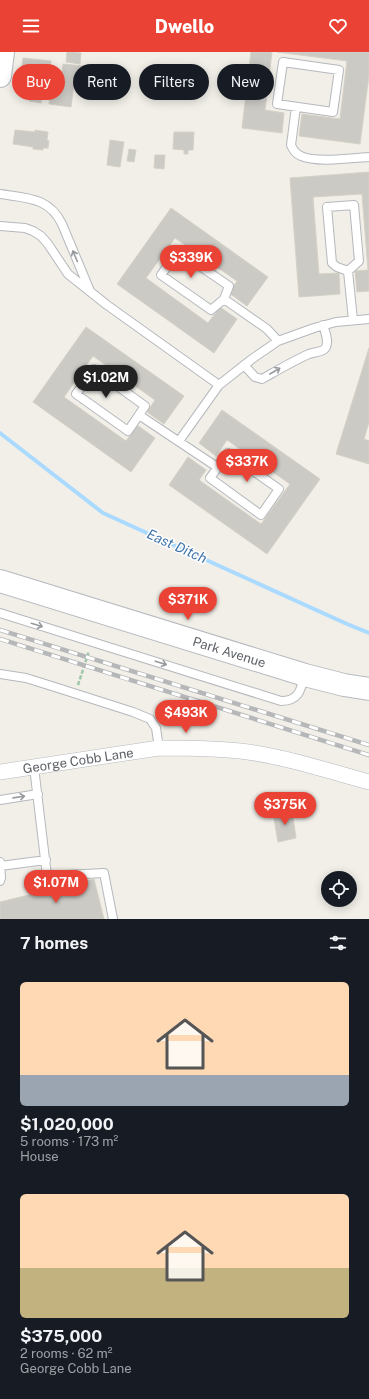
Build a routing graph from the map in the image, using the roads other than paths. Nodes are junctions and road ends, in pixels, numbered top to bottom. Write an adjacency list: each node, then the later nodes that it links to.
1 (3, 52): 2 (street)
2 (0, 76)
3 (296, 107): 3 (lane); 4 (lane)
4 (369, 157)
5 (0, 194): 8 (lane, one-way to 5)
6 (0, 226): 8 (lane)
7 (348, 271): 7 (lane); 11 (lane)
8 (90, 292): 15 (lane)
9 (224, 299): 9 (lane); 13 (lane)
10 (369, 319): 11 (lane)
11 (353, 320): 12 (lane)
12 (323, 325): 13 (lane); 14 (lane, one-way to 12)
13 (278, 341): 14 (lane)
14 (244, 365): 15 (lane)
15 (219, 385): 17 (lane)
16 (139, 415): 16 (lane); 17 (lane)
17 (179, 441): 18 (lane)
18 (217, 467): 18 (lane)
19 (0, 581): 22 (street, Park Avenue)
20 (0, 613): 22 (lane, one-way to 22)
21 (0, 674): 24 (lane)
22 (305, 675): 23 (street, Park Avenue)
23 (369, 689)
24 (159, 748): 25 (street, George Cobb Lane); 27 (street, George Cobb Lane)
25 (34, 767): 26 (street, George Cobb Lane); 28 (lane)
26 (0, 772)
27 (369, 782)
28 (38, 794): 29 (lane, one-way to 28); 30 (lane)
29 (0, 800)
30 (46, 860): 32 (lane); 34 (lane)
31 (0, 862): 32 (lane)
32 (0, 866): 33 (lane)
33 (0, 881)
34 (113, 919)

